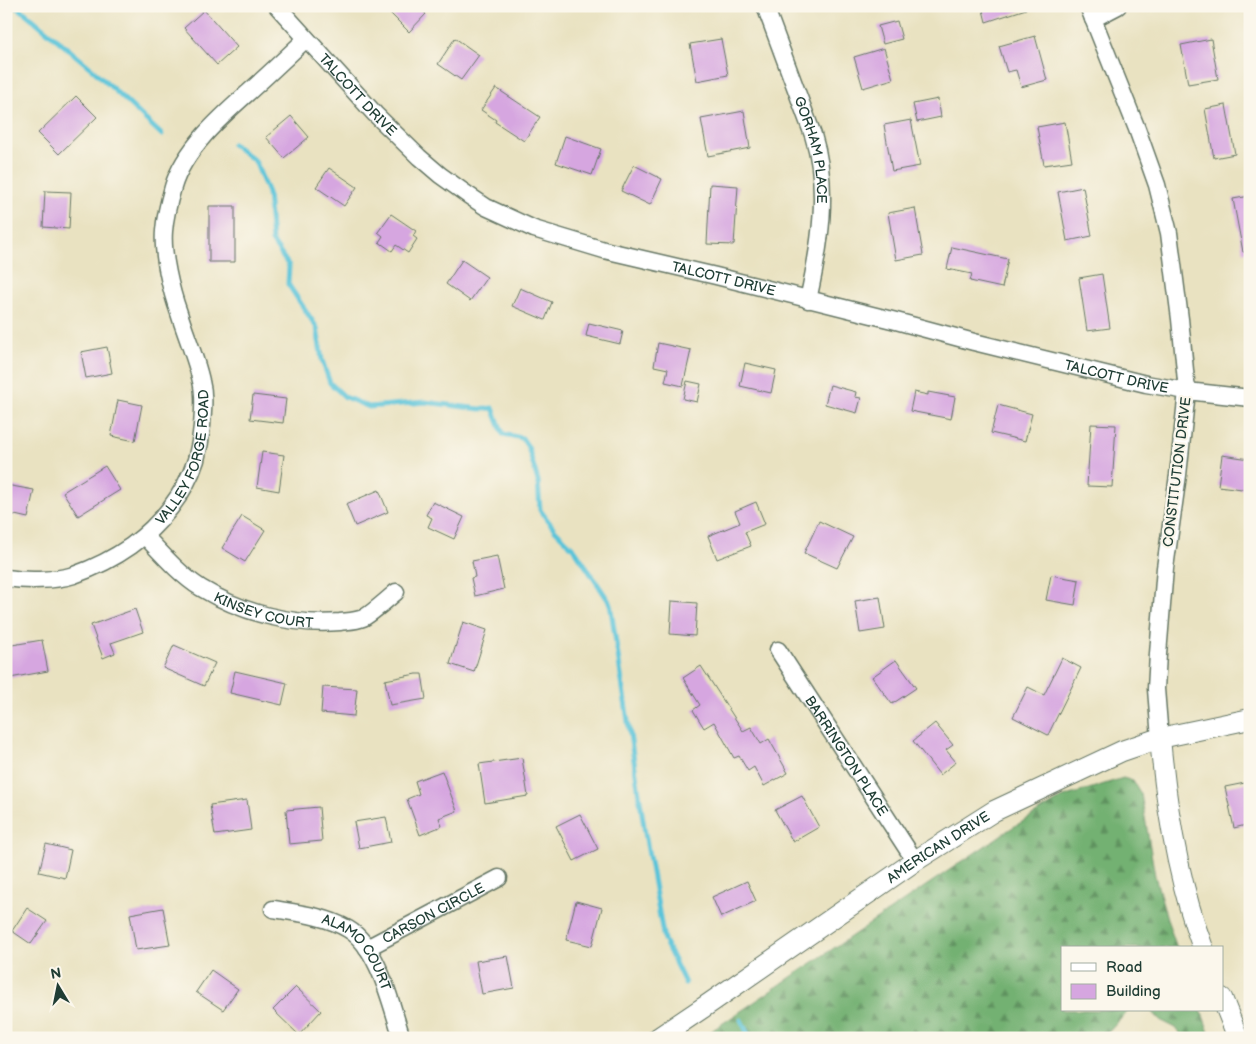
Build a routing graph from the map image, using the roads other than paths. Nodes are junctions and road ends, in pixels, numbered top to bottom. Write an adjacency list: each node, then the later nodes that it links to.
1 (277, 6): 5 (street, TALCOTT DRIVE)
2 (765, 6): 6 (street, GORHAM PLACE)
3 (1118, 6): 4 (street)
4 (1091, 13): 7 (street, CONSTITUTION DRIVE)
5 (306, 40): 6 (street, TALCOTT DRIVE); 9 (street, VALLEY FORGE ROAD)
6 (808, 300): 7 (street, TALCOTT DRIVE)
7 (1187, 392): 8 (street, TALCOTT DRIVE); 14 (street, CONSTITUTION DRIVE)
8 (1250, 398)
9 (145, 536): 10 (street, VALLEY FORGE ROAD); 11 (street, KINSEY COURT)
10 (6, 578)
11 (396, 592)
12 (778, 650): 15 (street, BARRINGTON PLACE)
13 (1250, 719): 14 (street, AMERICAN DRIVE)
14 (1160, 738): 15 (street, AMERICAN DRIVE); 18 (street, CONSTITUTION DRIVE)
15 (915, 861): 22 (street, AMERICAN DRIVE)
16 (499, 878): 19 (street, CARSON CIRCLE)
17 (273, 908): 19 (street, ALAMO COURT)
18 (1202, 946)
19 (367, 948): 21 (street, ALAMO COURT)
20 (1224, 1003): 23 (street)
21 (402, 1038)
22 (658, 1038)
23 (1238, 1038)

